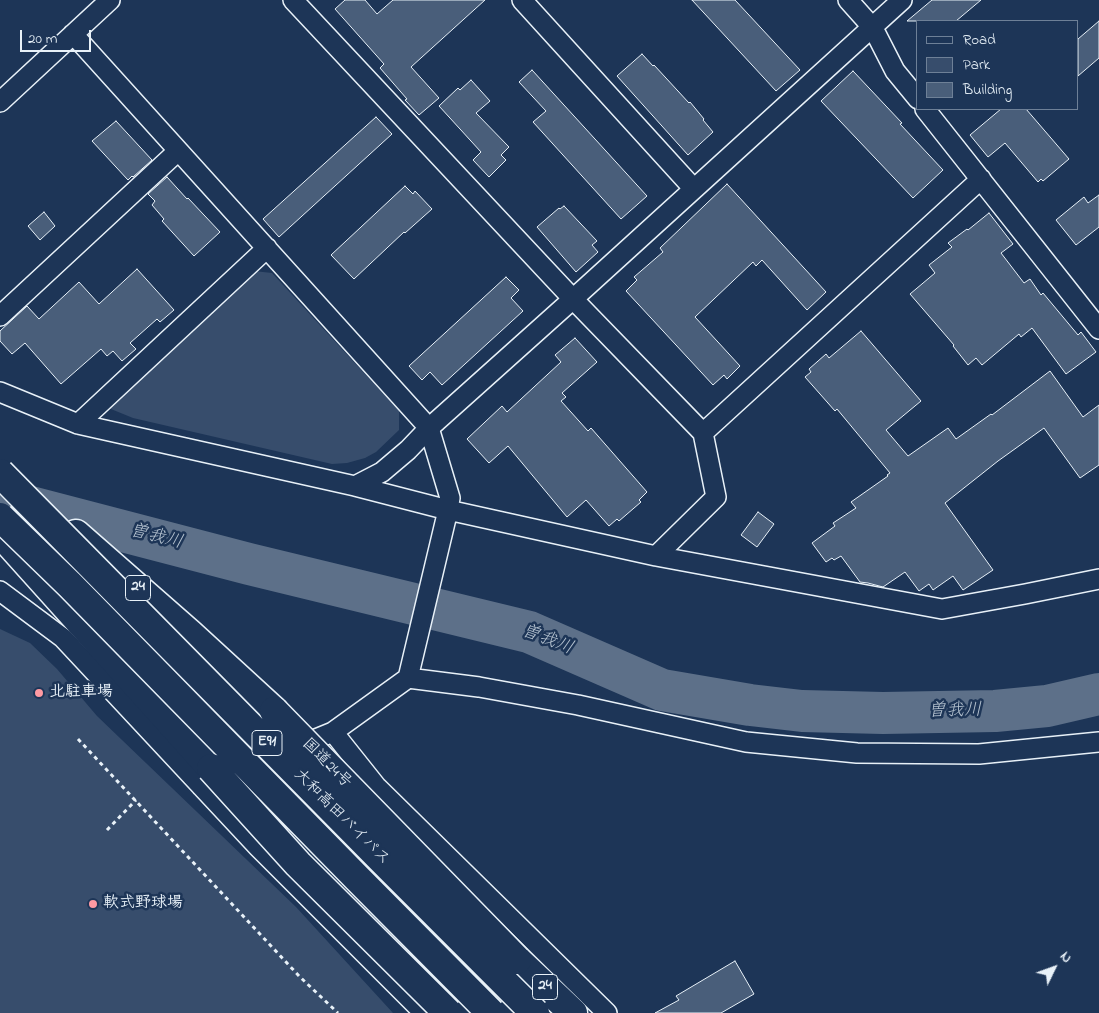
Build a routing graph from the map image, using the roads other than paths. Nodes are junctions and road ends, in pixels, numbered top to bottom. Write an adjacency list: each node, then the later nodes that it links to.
1 (110, 0): 7 (street)
2 (293, 0): 15 (street)
3 (522, 0): 13 (street)
4 (848, 0): 6 (street)
5 (902, 0): 6 (street)
6 (873, 28): 8 (street); 13 (street)
7 (73, 34): 9 (street); 11 (street)
8 (916, 97)
9 (0, 102)
10 (926, 110): 12 (street)
11 (178, 151): 14 (street); 16 (street)
12 (981, 179): 17 (street); 21 (street)
13 (694, 189): 15 (street)
14 (267, 248): 19 (street); 20 (street)
15 (574, 299): 20 (street); 21 (street)
16 (0, 316)
17 (1099, 329)
18 (0, 392): 19 (street)
19 (78, 424): 24 (street)
20 (429, 428): 24 (street); 26 (street)
21 (704, 433): 28 (street)
22 (0, 467): 39 (highway, 国道24号 / 24, bridge)
23 (0, 473): 38 (highway, 大和高田バイパス / E91, bridge)
24 (355, 486): 26 (street)
25 (0, 517): 37 (highway, 大和高田バイパス / E91, bridge)
26 (446, 517): 28 (street); 31 (street)
27 (0, 532): 36 (highway, bridge)
28 (656, 556): 29 (street)
29 (1099, 579)
30 (0, 591): 34 (street)
31 (409, 673): 32 (street); 33 (street)
32 (333, 732): 34 (street); 40 (street)
33 (1099, 742)
34 (201, 786): 35 (street)
35 (424, 1013)
36 (448, 1013)
37 (491, 1013)
38 (535, 1013)
39 (573, 1013)
40 (607, 1013)

